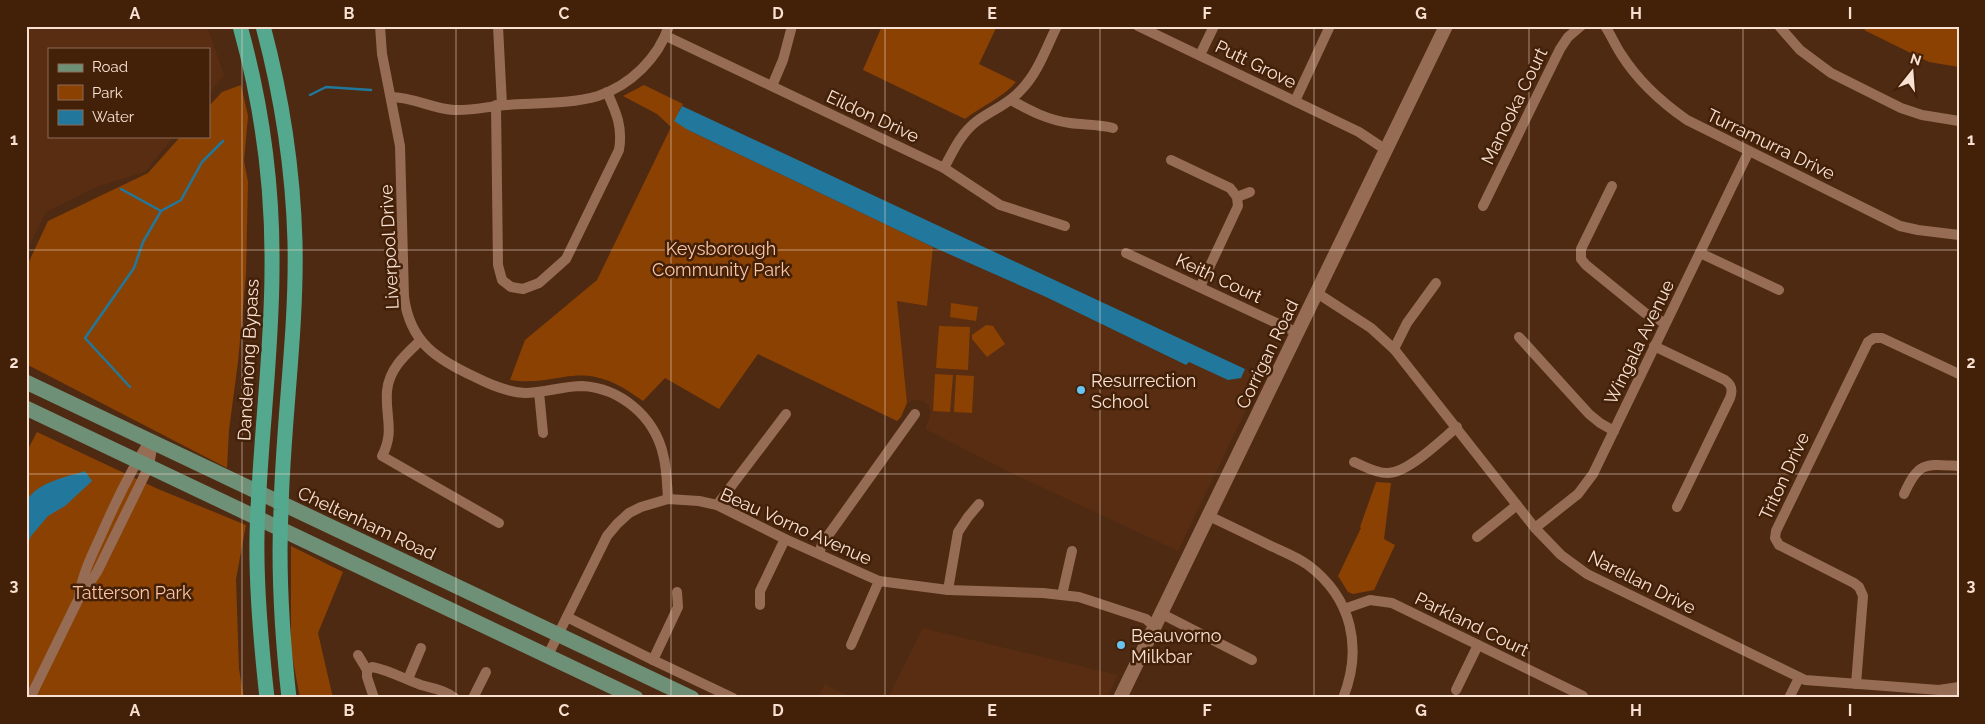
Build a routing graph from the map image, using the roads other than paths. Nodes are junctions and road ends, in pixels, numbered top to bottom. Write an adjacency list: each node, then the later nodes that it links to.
1 (240, 26): 101 (highway, Dandenong Bypass)
2 (263, 26): 102 (highway)
3 (380, 26): 18 (street, Liverpool Drive)
4 (498, 26): 21 (street)
5 (792, 26): 16 (street)
6 (1056, 26): 19 (street)
7 (1138, 26): 15 (street, Putt Grove)
8 (1214, 26): 15 (street)
9 (1330, 26): 20 (street)
10 (1446, 26): 24 (main road, Corrigan Road)
11 (1581, 26): 31 (street, Manooka Court)
12 (1605, 26): 25 (street, Turramurra Drive)
13 (1779, 26): 22 (street)
14 (668, 31): 16 (street, Eildon Drive); 17 (street)
15 (1200, 55): 20 (street, Putt Grove)
16 (772, 86): 27 (street, Eildon Drive)
17 (607, 92): 21 (street); 21 (street)
18 (391, 97): 21 (street); 43 (street, Liverpool Drive)
19 (1011, 100): 23 (street); 27 (street)
20 (1295, 101): 24 (street, Putt Grove)
21 (499, 105)
22 (1959, 121)
23 (1113, 128)
24 (1388, 146): 39 (main road, Corrigan Road)
25 (1749, 151): 33 (street, Turramurra Drive); 35 (street, Wingala Avenue)
26 (1171, 160): 30 (street)
27 (944, 168): 32 (street, Eildon Drive)
28 (1612, 186): 40 (street)
29 (1250, 192): 30 (street)
30 (1237, 197): 37 (street)
31 (1483, 206)
32 (1065, 226)
33 (1959, 235)
34 (1126, 253): 37 (street, Keith Court)
35 (1700, 253): 38 (street); 40 (street, Wingala Avenue)
36 (1436, 283): 44 (street)
37 (1200, 287): 41 (street, Keith Court)
38 (1779, 290)
39 (1315, 297): 41 (main road, Corrigan Road); 44 (street, Narellan Drive)
40 (1665, 323): 45 (street, Wingala Avenue)
41 (1298, 333): 65 (main road, Corrigan Road)
42 (1519, 337): 53 (street)
43 (420, 341): 48 (street, Liverpool Drive); 66 (street)
44 (1390, 345): 52 (street, Narellan Drive)
45 (1654, 346): 53 (street, Wingala Avenue); 64 (street)
46 (1959, 374): 94 (street, Triton Drive)
47 (26, 382): 55 (main road, Cheltenham Road)
48 (539, 392): 54 (street); 60 (street, Liverpool Drive)
49 (26, 408): 57 (main road)
50 (786, 414): 62 (street)
51 (915, 414): 71 (street)
52 (1457, 427): 56 (street); 63 (street, Narellan Drive)
53 (1614, 431): 67 (street, Wingala Avenue)
54 (543, 433)
55 (152, 441): 57 (street); 82 (main road, Cheltenham Road)
56 (1354, 462)
57 (143, 463): 76 (street); 76 (street); 87 (main road)
58 (1959, 466): 59 (street)
59 (1904, 494)
60 (668, 499): 62 (street, Beau Vorno Avenue); 80 (street, Beau Vorno Avenue)
61 (979, 504): 73 (street)
62 (717, 505): 69 (street, Beau Vorno Avenue)
63 (1517, 505): 67 (street, Narellan Drive); 68 (street)
64 (1677, 507)
65 (1209, 516): 78 (street); 79 (main road, Corrigan Road)
66 (499, 523)
67 (1536, 528): 92 (street, Narellan Drive)
68 (1477, 537)
69 (785, 540): 71 (street, Beau Vorno Avenue); 77 (street)
70 (1072, 551): 75 (street)
71 (819, 554): 72 (street, Beau Vorno Avenue)
72 (879, 581): 73 (street, Beau Vorno Avenue); 83 (street)
73 (948, 590): 75 (street, Beau Vorno Avenue)
74 (678, 592): 88 (street)
75 (1062, 594): 81 (street, Beau Vorno Avenue)
76 (79, 598): 100 (street)
77 (760, 605)
78 (1344, 609): 84 (street, Parkland Court); 110 (street)
79 (1162, 614): 81 (main road, Corrigan Road); 89 (street)
80 (567, 617): 82 (street, Beau Vorno Avenue); 88 (street)
81 (1155, 627): 109 (main road, Corrigan Road)
82 (559, 634): 87 (street, Beau Vorno Avenue); 107 (main road, Cheltenham Road)
83 (851, 645)
84 (1478, 645): 96 (street); 98 (street, Parkland Court)
85 (421, 648): 93 (street)
86 (358, 655): 90 (street)
87 (548, 655): 106 (main road)
88 (653, 660): 108 (street)
89 (1252, 660)
90 (367, 670): 93 (street); 103 (street)
91 (486, 672): 105 (street)
92 (1799, 678): 94 (street, Narellan Drive); 111 (street)
93 (408, 680): 104 (street)
94 (1856, 684): 97 (street, Narellan Drive)
95 (1959, 687): 97 (street, Narellan Drive)
96 (1456, 690)
97 (1939, 690): 99 (street, Narellan Drive)
98 (1583, 696)
99 (1959, 696)
100 (30, 698)
101 (267, 698)
102 (289, 698)
103 (374, 698)
104 (455, 698)
105 (473, 698)
106 (636, 698)
107 (692, 698)
108 (733, 698)
109 (1120, 698)
110 (1343, 698)
111 (1789, 698)

